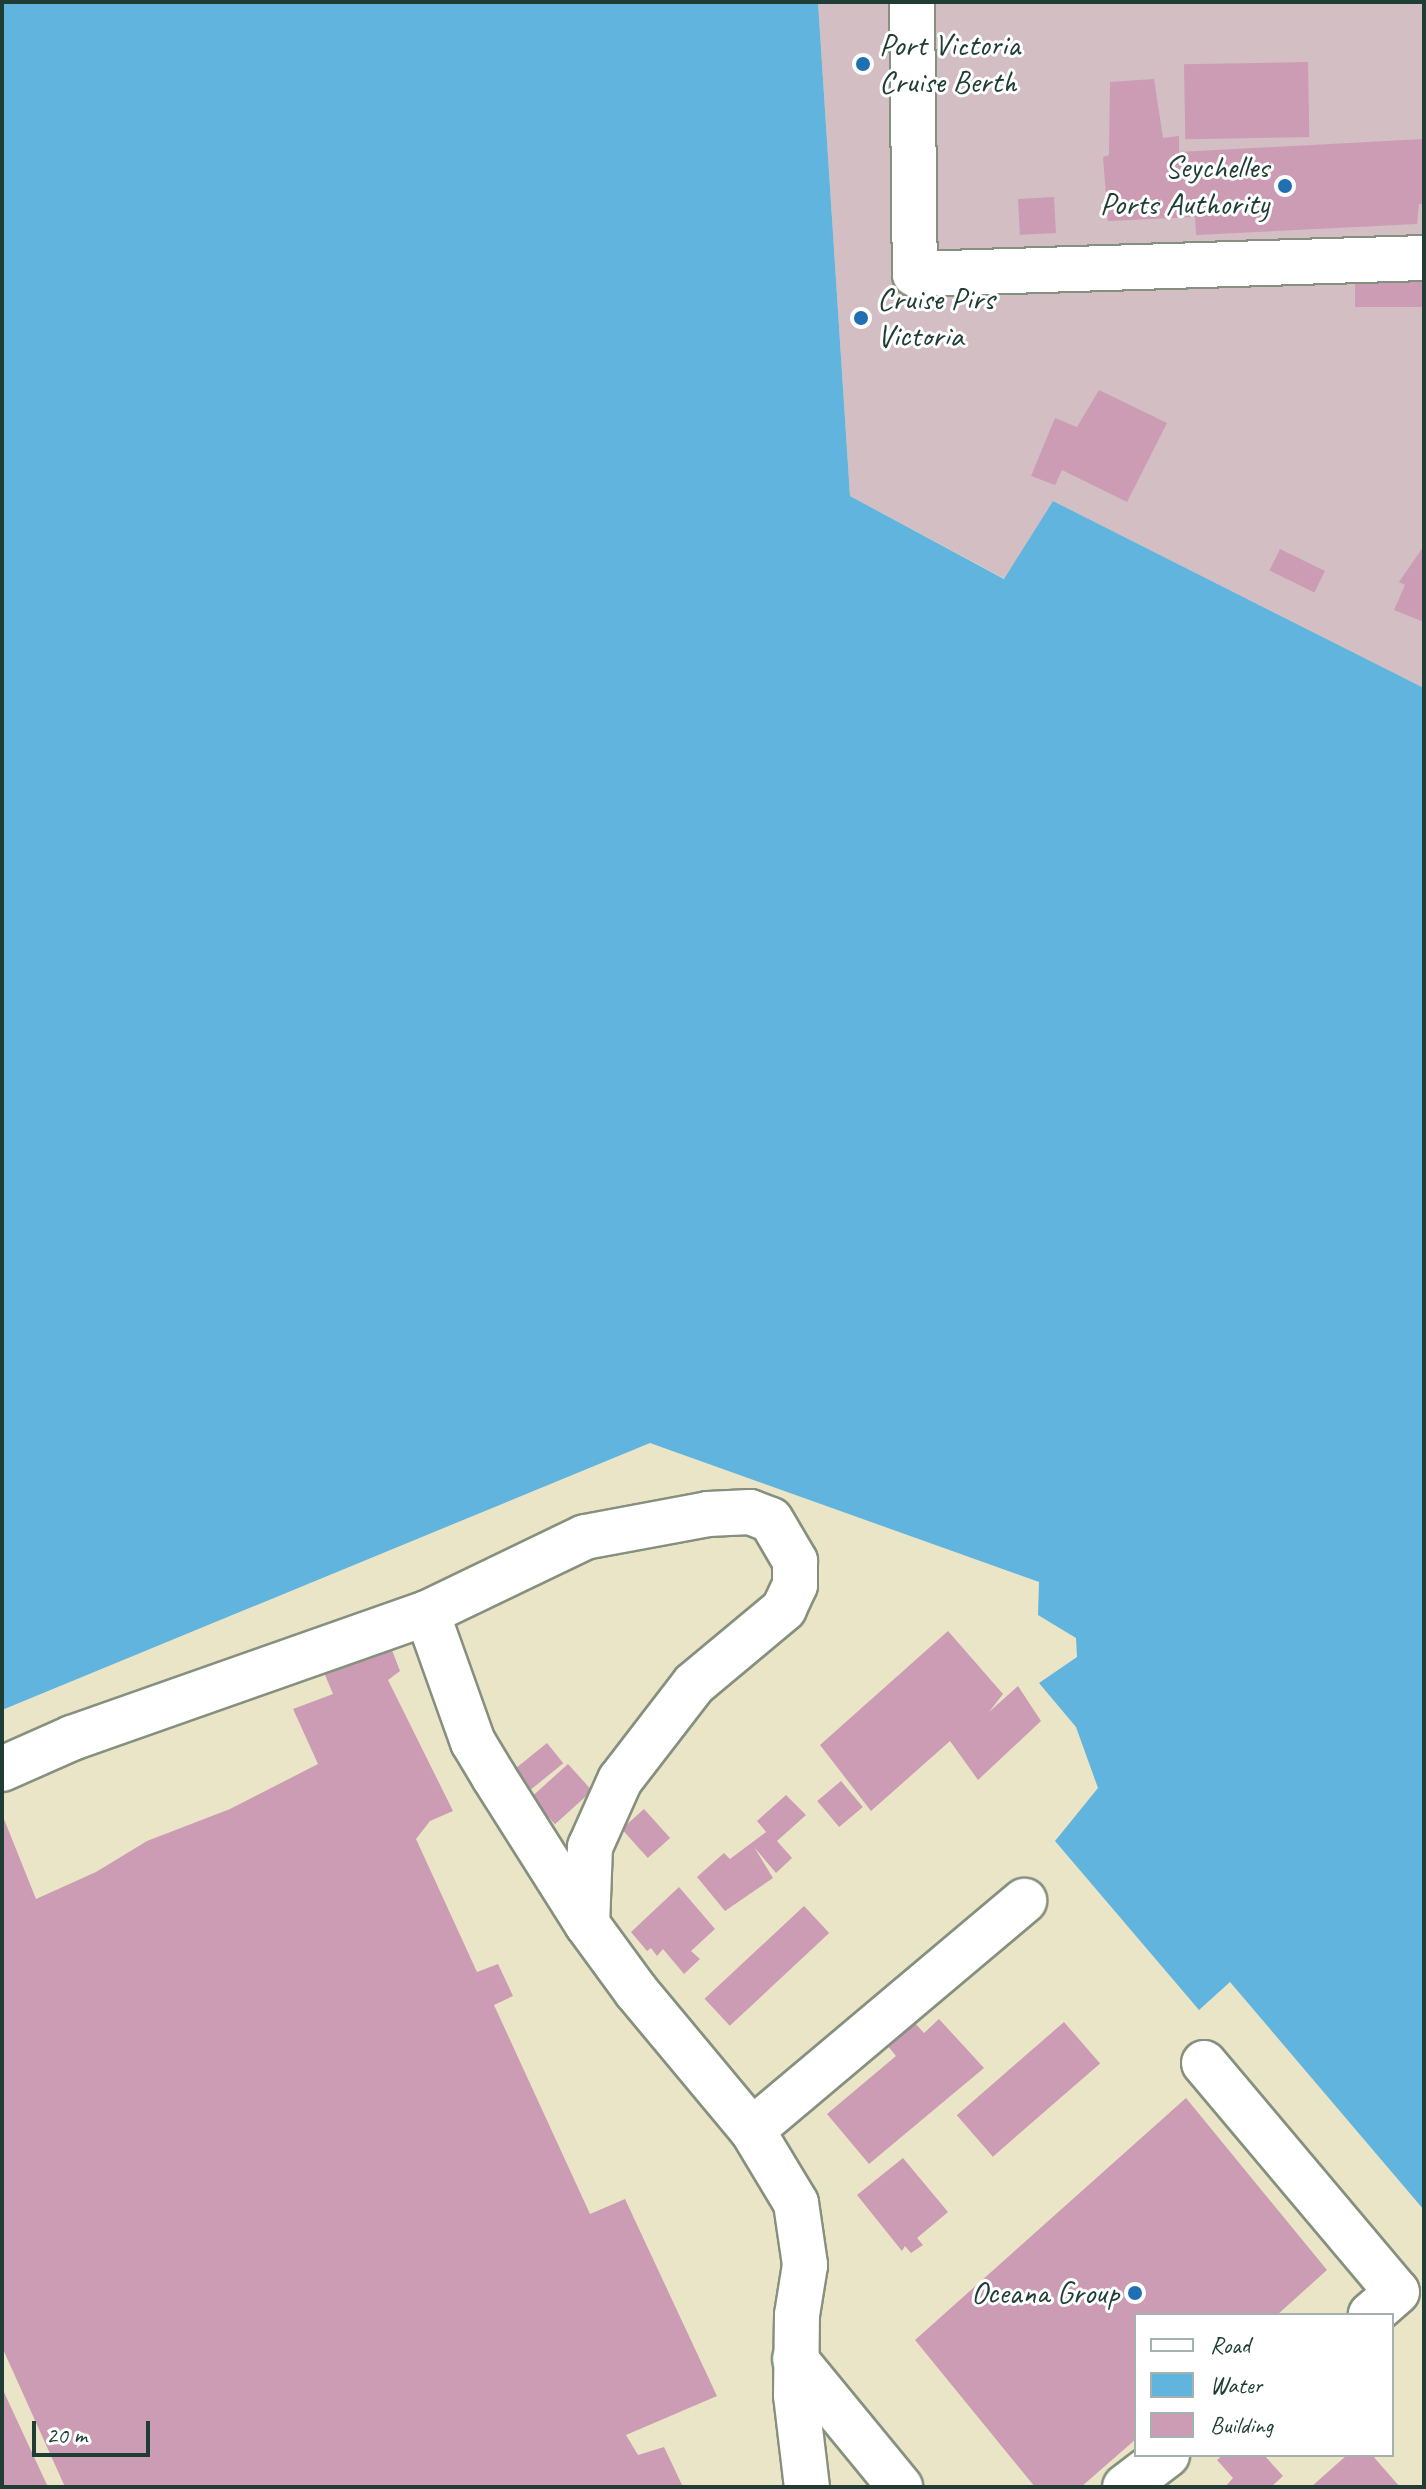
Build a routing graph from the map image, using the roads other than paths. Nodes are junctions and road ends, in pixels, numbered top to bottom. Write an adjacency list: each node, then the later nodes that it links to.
1 (912, 2): 2 (lane)
2 (1424, 258)
3 (427, 1613): 4 (lane); 6 (lane); 6 (lane)
4 (2, 1769)
5 (1024, 1901): 8 (lane)
6 (587, 1924): 8 (lane)
7 (1204, 2063): 9 (lane)
8 (752, 2130): 10 (lane)
9 (1373, 2313)
10 (795, 2359): 12 (lane); 13 (lane)
11 (1164, 2457): 14 (lane)
12 (807, 2487)
13 (900, 2487)
14 (1125, 2487)

